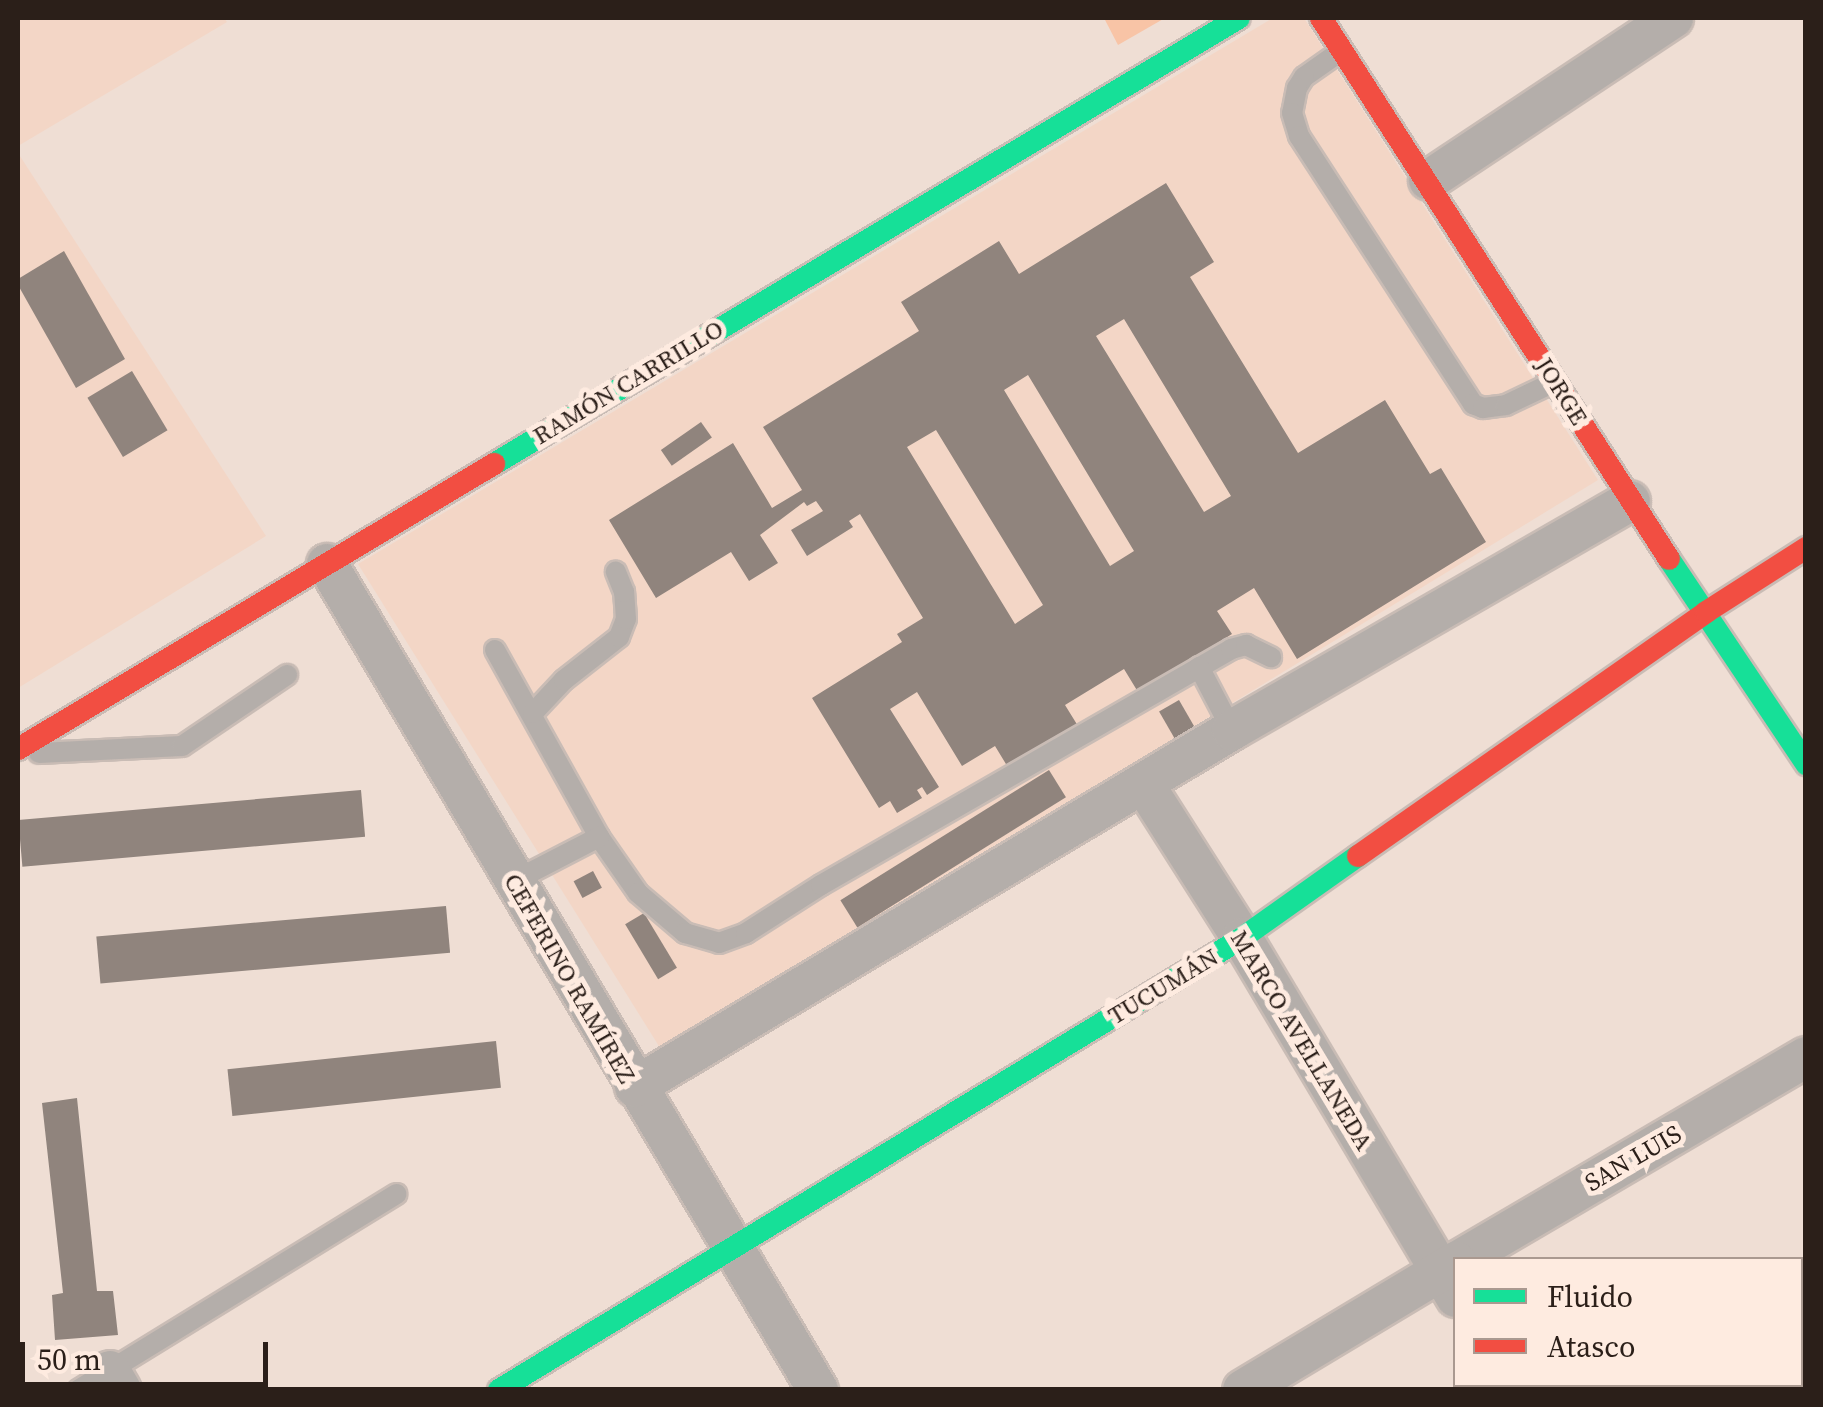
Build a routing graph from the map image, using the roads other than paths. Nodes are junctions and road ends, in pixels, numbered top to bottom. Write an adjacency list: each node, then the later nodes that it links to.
1 (1240, 18): 9 (street, RAMÓN CARRILLO)
2 (1321, 18): 4 (street, JORGE)
3 (1674, 18): 5 (street)
4 (1342, 50): 5 (street, JORGE); 6 (lane)
5 (1429, 180): 6 (street, JORGE)
6 (1556, 381): 7 (street, JORGE)
7 (1630, 501): 11 (street, JORGE); 17 (street)
8 (1806, 548): 11 (street, TUCUMÁN)
9 (327, 564): 18 (street, RAMÓN CARRILLO); 22 (street, CEFERINO RAMÍREZ)
10 (616, 572): 16 (lane)
11 (1706, 612): 19 (street, JORGE); 23 (street, TUCUMÁN)
12 (495, 650): 16 (lane)
13 (1271, 657): 14 (lane)
14 (1199, 667): 17 (lane); 21 (lane)
15 (287, 675): 18 (lane)
16 (533, 713): 21 (lane)
17 (1232, 730): 20 (street)
18 (18, 751)
19 (1806, 764)
20 (1145, 786): 23 (street, MARCO AVELLANEDA); 25 (street)
21 (598, 838): 22 (lane)
22 (514, 881): 25 (street, CEFERINO RAMÍREZ)
23 (1242, 938): 27 (street, TUCUMÁN); 29 (street, MARCO AVELLANEDA)
24 (1806, 1057): 28 (street, SAN LUIS)
25 (634, 1087): 27 (street, CEFERINO RAMÍREZ)
26 (397, 1194): 30 (lane)
27 (732, 1250): 31 (street, TUCUMÁN); 32 (street, CEFERINO RAMÍREZ)
28 (1479, 1257)
29 (1453, 1273): 33 (street, SAN LUIS)
30 (103, 1383)
31 (499, 1390)
32 (818, 1390)
33 (1243, 1390)

